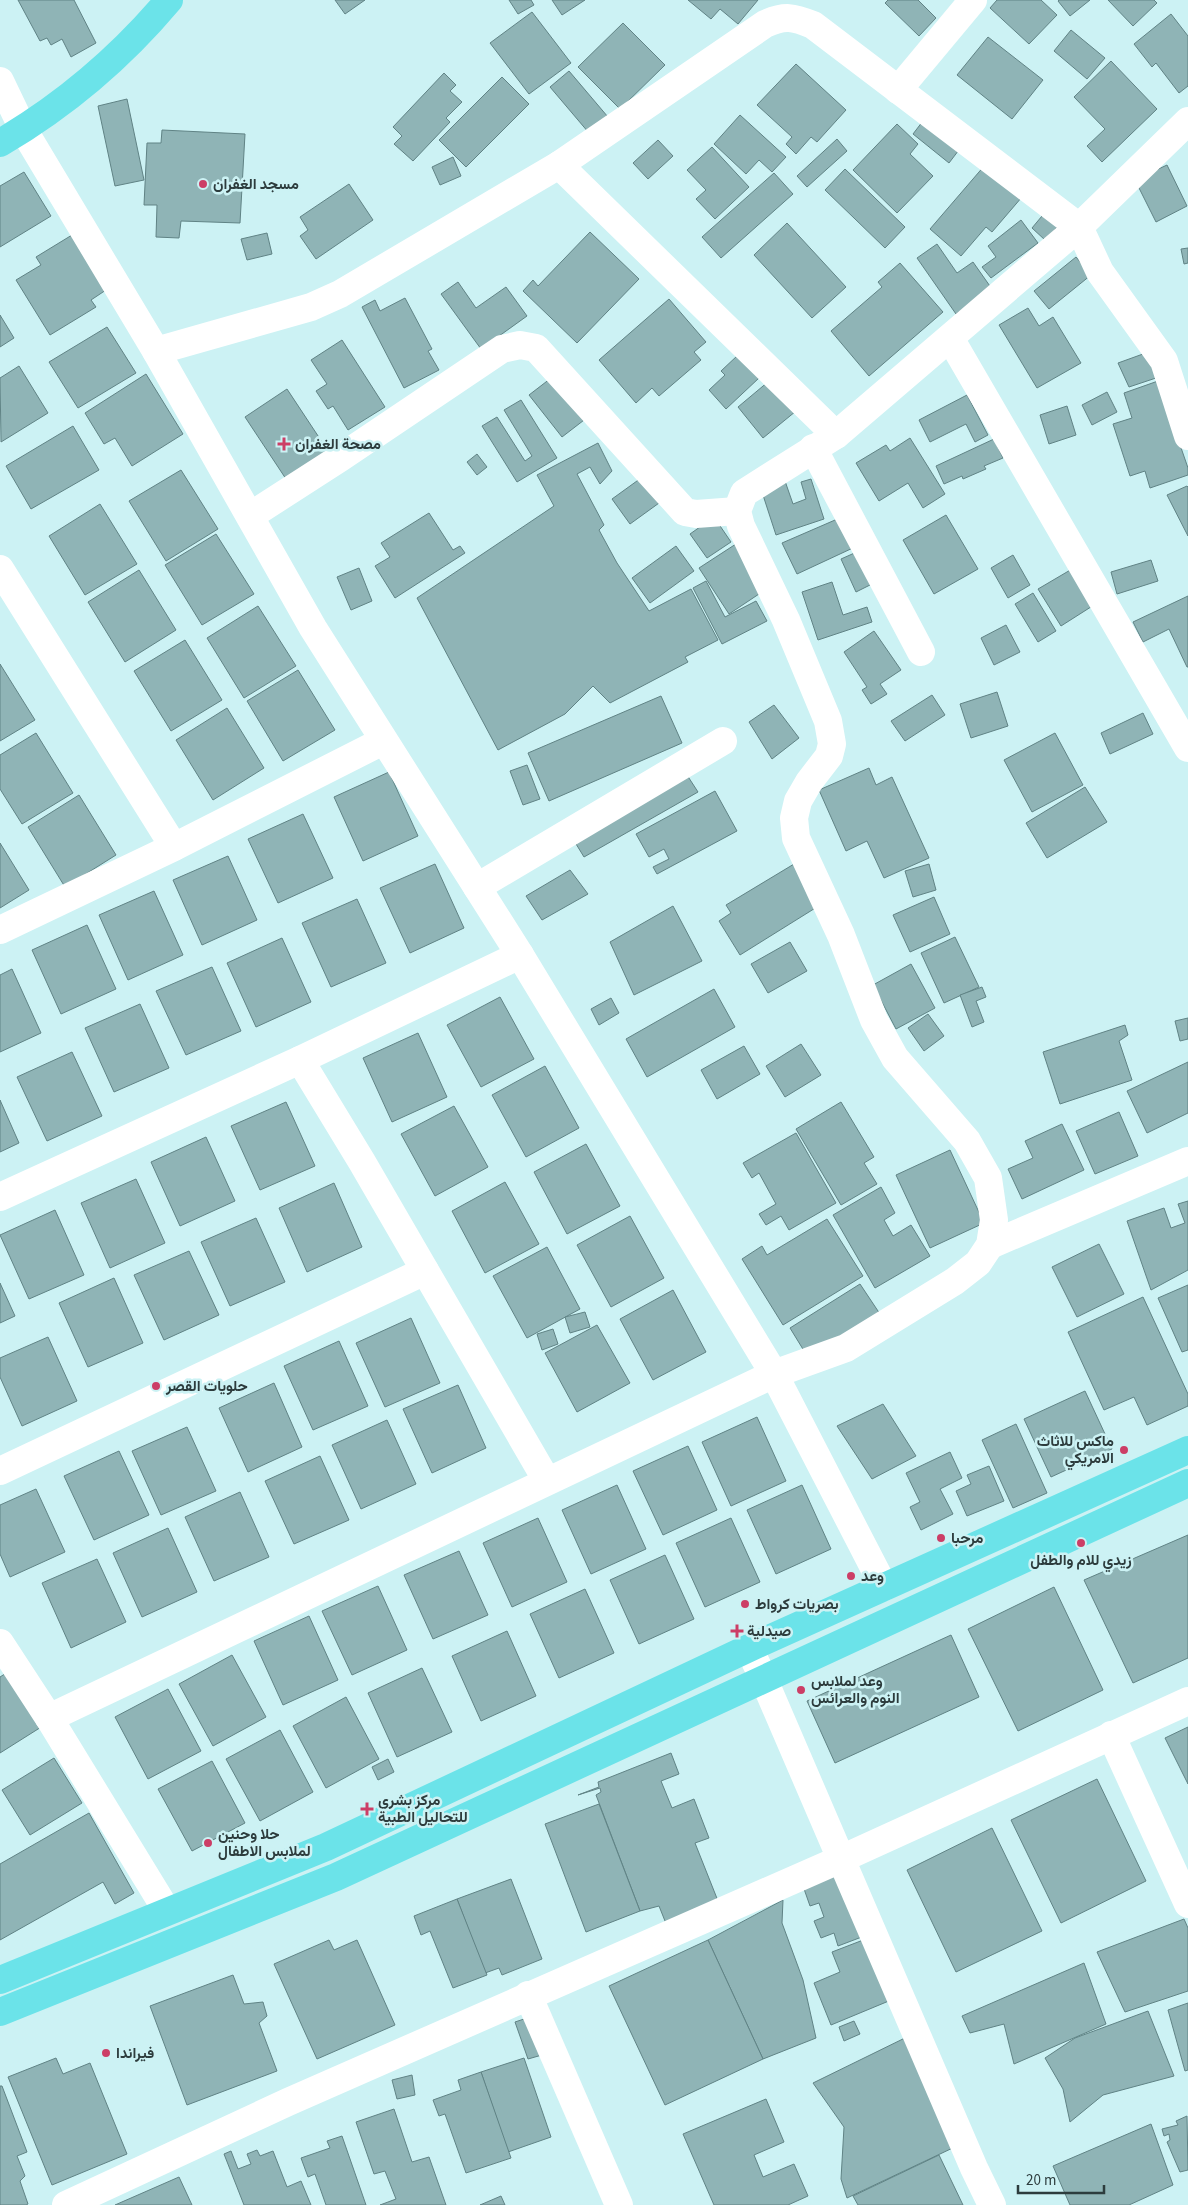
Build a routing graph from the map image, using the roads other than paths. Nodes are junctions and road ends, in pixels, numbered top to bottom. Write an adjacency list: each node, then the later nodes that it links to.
1 (168, 0): 6 (main road)
2 (973, 0): 4 (street)
3 (0, 81): 6 (street)
4 (898, 90): 8 (street); 9 (street)
5 (1188, 121): 9 (street)
6 (23, 129): 7 (main road); 11 (street)
7 (0, 143)
8 (559, 165): 11 (street); 13 (street)
9 (1079, 228): 10 (street); 12 (street)
10 (950, 338): 13 (street); 20 (street)
11 (156, 351): 15 (street)
12 (1188, 436)
13 (824, 442): 14 (street); 17 (street)
14 (737, 511): 15 (street); 28 (street)
15 (250, 516): 18 (street)
16 (0, 569): 21 (street)
17 (921, 652)
18 (383, 741): 21 (street); 22 (street)
19 (724, 741): 22 (street)
20 (1188, 748)
21 (174, 847): 23 (street)
22 (477, 887): 24 (street)
23 (0, 930)
24 (520, 955): 25 (street); 30 (street)
25 (300, 1060): 27 (street); 29 (street)
26 (1188, 1161): 28 (street)
27 (0, 1197)
28 (990, 1246): 30 (street)
29 (425, 1272): 32 (street); 33 (street)
30 (774, 1374): 33 (street); 35 (street)
31 (1188, 1450): 35 (main road)
32 (0, 1471)
33 (547, 1481): 40 (street)
34 (1188, 1483): 38 (main road)
35 (884, 1586): 37 (main road)
36 (0, 1643): 40 (street)
37 (749, 1648): 38 (street); 44 (main road)
38 (764, 1680): 42 (street); 47 (main road)
39 (1188, 1701): 41 (street)
40 (49, 1718): 44 (street)
41 (1111, 1735): 42 (street); 43 (street)
42 (841, 1859): 46 (street); 50 (street)
43 (1188, 1904)
44 (167, 1911): 45 (main road)
45 (0, 1980)
46 (528, 1995): 48 (street); 49 (street)
47 (0, 2012)
48 (66, 2205)
49 (619, 2205)
50 (992, 2205)

